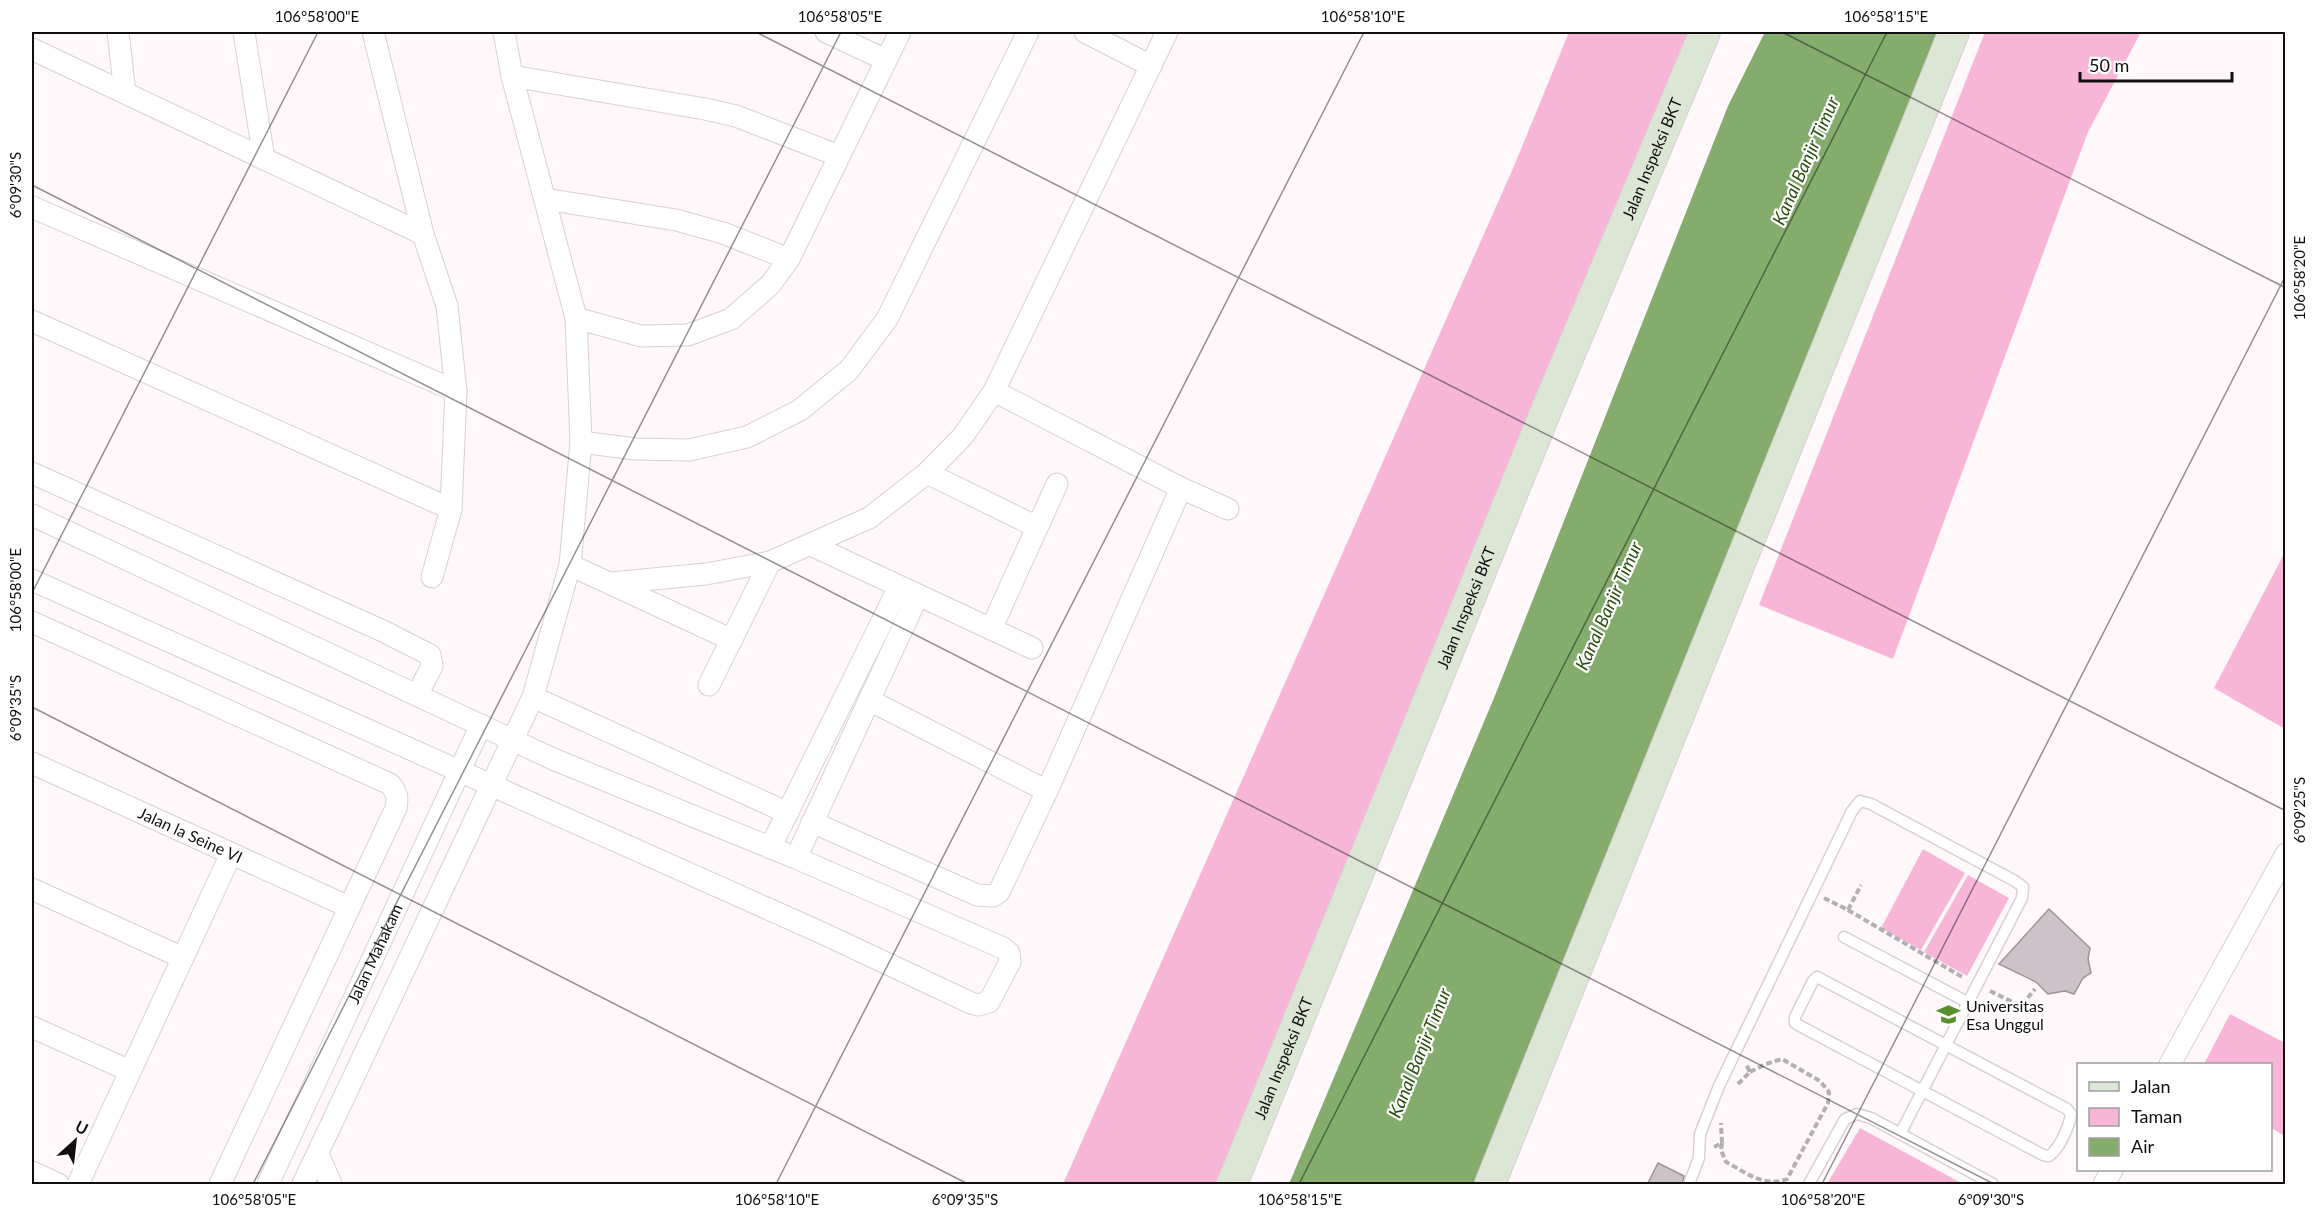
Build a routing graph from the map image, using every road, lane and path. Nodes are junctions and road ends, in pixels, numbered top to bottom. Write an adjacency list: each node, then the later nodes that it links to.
1 (118, 32): 16 (street)
2 (244, 32): 18 (street)
3 (373, 32): 21 (street)
4 (504, 32): 15 (street, Jalan Mahakam)
5 (826, 32): 13 (street)
6 (900, 32): 13 (street)
7 (1028, 32): 27 (street)
8 (1085, 32): 14 (street)
9 (1167, 32): 14 (street)
10 (1705, 32): 90 (street, Jalan Inspeksi BKT)
11 (1954, 32): 91 (street)
12 (32, 49): 16 (street)
13 (886, 60): 17 (street)
14 (1151, 66): 26 (street)
15 (512, 76): 17 (street); 19 (street, Jalan Mahakam)
16 (125, 93): 18 (street)
17 (838, 156): 22 (street)
18 (264, 159): 21 (street)
19 (545, 199): 22 (street); 23 (street, Jalan Mahakam)
20 (32, 207): 25 (street)
21 (423, 234): 25 (street)
22 (789, 259): 23 (street)
23 (576, 318): 27 (street, Jalan Mahakam)
24 (32, 321): 32 (street)
25 (456, 391): 32 (street)
26 (994, 391): 29 (street); 31 (street)
27 (581, 442): 38 (street, Jalan Mahakam)
28 (32, 473): 48 (street)
29 (927, 473): 35 (street); 36 (street)
30 (1056, 484): 35 (street)
31 (1181, 488): 33 (street); 56 (street)
32 (451, 509): 39 (street)
33 (1228, 509)
34 (32, 515): 48 (street)
35 (1037, 527): 44 (street)
36 (811, 545): 37 (street); 42 (street)
37 (770, 562): 41 (street); 45 (street)
38 (570, 565): 41 (street); 49 (street, Jalan Mahakam)
39 (432, 577)
40 (32, 580): 54 (street)
41 (611, 583): 45 (street)
42 (909, 591): 44 (street); 50 (street); 57 (street)
43 (32, 622): 66 (street)
44 (991, 629): 46 (street)
45 (732, 640): 47 (street)
46 (1032, 648)
47 (709, 685)
48 (417, 695): 51 (street)
49 (533, 697): 52 (street, Jalan Mahakam); 57 (street)
50 (869, 700): 56 (street); 58 (street)
51 (481, 725): 52 (street); 54 (street, Jalan Mahakam)
52 (514, 739): 55 (street, Jalan Mahakam); 59 (street)
53 (32, 763): 60 (street, Jalan la Seine VI)
54 (459, 771): 55 (street); 87 (street, Jalan Mahakam)
55 (491, 785): 62 (street); 81 (street, Jalan Mahakam)
56 (1047, 791): 58 (street)
57 (792, 805): 58 (street); 59 (street)
58 (816, 815): 62 (street)
59 (770, 848): 62 (street)
60 (231, 854): 66 (street, Jalan la Seine VI); 69 (street)
61 (2286, 854): 75 (street)
62 (796, 858)
63 (1861, 885): 67 (path)
64 (32, 889): 69 (street)
65 (1823, 898): 67 (path)
66 (349, 907): 86 (street)
67 (1848, 910): 70 (path)
68 (1844, 937): 72 (lane)
69 (183, 958): 76 (street)
70 (1977, 986): 71 (path); 72 (lane); 92 (lane)
71 (2035, 989)
72 (1968, 1002): 74 (lane)
73 (32, 1027): 76 (street)
74 (1946, 1045): 78 (lane); 78 (lane); 78 (lane)
75 (2171, 1063)
76 (130, 1071): 85 (street)
77 (1750, 1072): 80 (path)
78 (1921, 1092): 79 (lane)
79 (1900, 1134): 93 (lane); 94 (lane)
80 (1722, 1143)
81 (318, 1154): 88 (street, Jalan Mahakam); 89 (street)
82 (2111, 1171): 95 (street)
83 (32, 1172): 84 (street)
84 (58, 1185)
85 (78, 1185)
86 (220, 1185)
87 (268, 1185)
88 (303, 1185)
89 (331, 1185)
90 (1232, 1185)
91 (1490, 1185)
92 (1689, 1185)
93 (1809, 1185)
94 (1993, 1185)
95 (2104, 1185)

